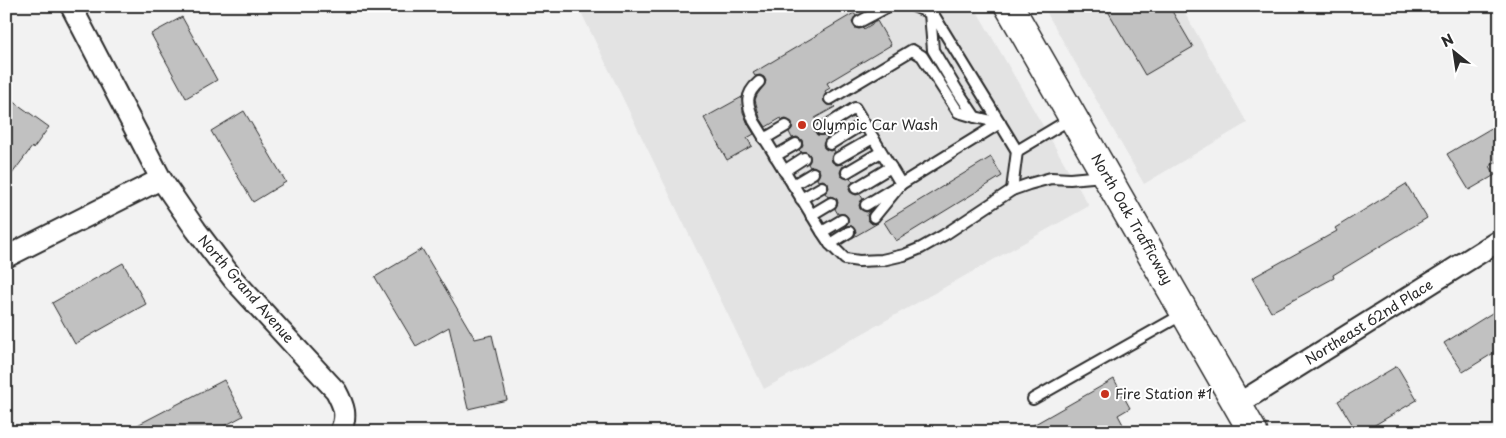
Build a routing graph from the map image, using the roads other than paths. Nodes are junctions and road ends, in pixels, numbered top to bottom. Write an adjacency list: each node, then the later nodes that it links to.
1 (71, 6): 29 (street, North Grand Avenue)
2 (889, 6): 6 (lane)
3 (913, 6): 5 (lane)
4 (1009, 6): 10 (main road, North Oak Trafficway)
5 (930, 13): 9 (lane); 11 (lane)
6 (859, 22)
7 (759, 82): 16 (lane)
8 (830, 99): 9 (lane)
9 (975, 117): 11 (lane)
10 (1073, 117): 19 (lane); 28 (main road, North Oak Trafficway)
11 (1000, 122): 19 (lane); 30 (lane)
12 (864, 123): 14 (lane); 15 (lane); 18 (lane)
13 (786, 126): 16 (lane)
14 (821, 129)
15 (873, 138): 20 (lane); 23 (lane)
16 (764, 139): 21 (lane)
17 (796, 144): 21 (lane)
18 (830, 144)
19 (1017, 151): 34 (lane)
20 (881, 152): 24 (lane); 26 (lane)
21 (775, 156): 25 (lane)
22 (804, 158): 25 (lane)
23 (838, 158)
24 (891, 167): 30 (lane); 33 (lane)
25 (784, 171): 31 (lane)
26 (847, 172)
27 (813, 173): 31 (lane)
28 (1106, 175): 34 (lane); 46 (main road, North Oak Trafficway)
29 (161, 178): 45 (street); 49 (street, North Grand Avenue)
30 (901, 184): 37 (lane); 39 (lane)
31 (792, 185): 35 (lane)
32 (822, 187): 35 (lane)
33 (856, 188)
34 (1012, 190): 44 (lane)
35 (801, 199): 38 (lane)
36 (831, 203): 38 (lane)
37 (866, 205)
38 (811, 215): 41 (lane)
39 (874, 217)
40 (842, 220): 41 (lane)
41 (822, 232): 44 (lane)
42 (848, 232): 44 (lane)
43 (1500, 240): 48 (street, Northeast 62nd Place)
44 (830, 244)
45 (6, 257)
46 (1186, 312): 47 (lane); 48 (main road, North Oak Trafficway)
47 (1033, 399)
48 (1238, 404): 50 (main road, North Oak Trafficway)
49 (340, 432)
50 (1253, 432)

